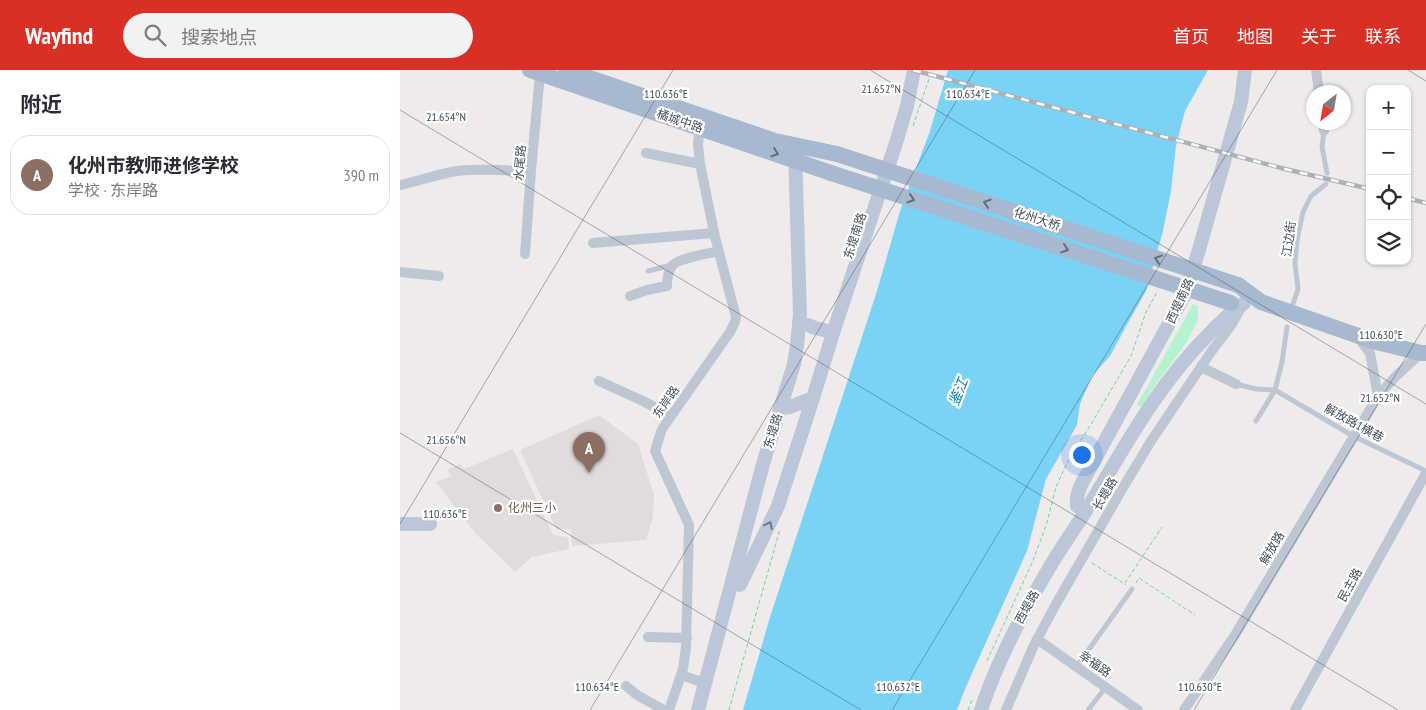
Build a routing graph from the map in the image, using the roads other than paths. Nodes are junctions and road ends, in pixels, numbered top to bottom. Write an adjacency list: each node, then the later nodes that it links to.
1 (566, 70): 8 (main road, 橘城中路)
2 (905, 70): 33 (main road, 东堤南路)
3 (914, 70): 41 (main road, 东堤南路)
4 (1245, 70): 46 (main road, 西堤南路)
5 (1316, 70): 7 (street)
6 (537, 71): 8 (main road, 橘城中路); 14 (street, 水尾路)
7 (1318, 85)
8 (701, 122): 11 (main road, 橘城中路); 13 (street, 东岸路)
9 (1323, 130): 16 (lane)
10 (646, 153): 13 (street)
11 (800, 154): 12 (main road, 橘城中路); 15 (main road, 橘城中路); 31 (main road, 东堤路); 41 (main road, 东堤路)
12 (837, 154): 28 (main road, 化州大桥, one-way to 12, bridge)
13 (700, 164): 19 (street, 东岸路)
14 (531, 171): 18 (street); 22 (street, 水尾路)
15 (831, 173): 29 (main road, 化州大桥, one-way to 29, bridge)
16 (1327, 173)
17 (1326, 184): 30 (lane, 江边街)
18 (400, 185)
19 (714, 233): 20 (street); 21 (street, 东岸路)
20 (593, 243)
21 (719, 251): 23 (street); 42 (street, 东岸路)
22 (525, 254)
23 (672, 265): 24 (lane); 27 (street)
24 (648, 271)
25 (400, 272): 26 (street)
26 (439, 276)
27 (630, 296)
28 (1261, 302): 29 (main road); 34 (main road)
29 (1238, 303): 36 (street, 长堤路); 46 (main road, 西堤路)
30 (1293, 304)
31 (808, 325): 33 (main road); 41 (main road, 东堤路)
32 (1287, 327): 39 (lane)
33 (824, 330): 41 (main road, 东堤南路)
34 (1358, 336): 35 (main road); 40 (street)
35 (1423, 353): 40 (street, 解放路)
36 (1201, 367): 38 (street); 53 (street, 长堤路)
37 (598, 381): 42 (street)
38 (1236, 384): 39 (lane)
39 (1275, 390): 43 (lane); 44 (lane, 解放路1横巷)
40 (1378, 396): 44 (street, 解放路)
41 (796, 404): 49 (main road, 东堤路); 49 (main road, one-way to 41); 56 (main road, 东堤路)
42 (671, 416): 52 (street, 东岸路)
43 (1256, 421)
44 (1353, 436): 45 (lane, 解放路1横巷); 67 (street, 解放路)
45 (1426, 472): 68 (street, 民主路)
46 (1086, 511): 63 (main road, 西堤路)
47 (400, 524): 48 (main road)
48 (430, 524)
49 (740, 585): 62 (main road, 东堤路)
50 (1132, 589): 54 (lane)
51 (648, 637): 52 (street)
52 (687, 638): 55 (street, 东岸路)
53 (1037, 639): 54 (street, 幸福路); 64 (street, 长堤路)
54 (1076, 667): 58 (street, 幸福路)
55 (681, 675): 56 (street); 60 (street, 东岸路)
56 (705, 682): 61 (main road, 东堤路)
57 (626, 686): 59 (street)
58 (1106, 688): 65 (lane); 66 (street, 幸福路)
59 (664, 710)
60 (669, 710)
61 (698, 710)
62 (706, 710)
63 (981, 710)
64 (1006, 710)
65 (1088, 710)
66 (1138, 710)
67 (1184, 710)
68 (1295, 710)

